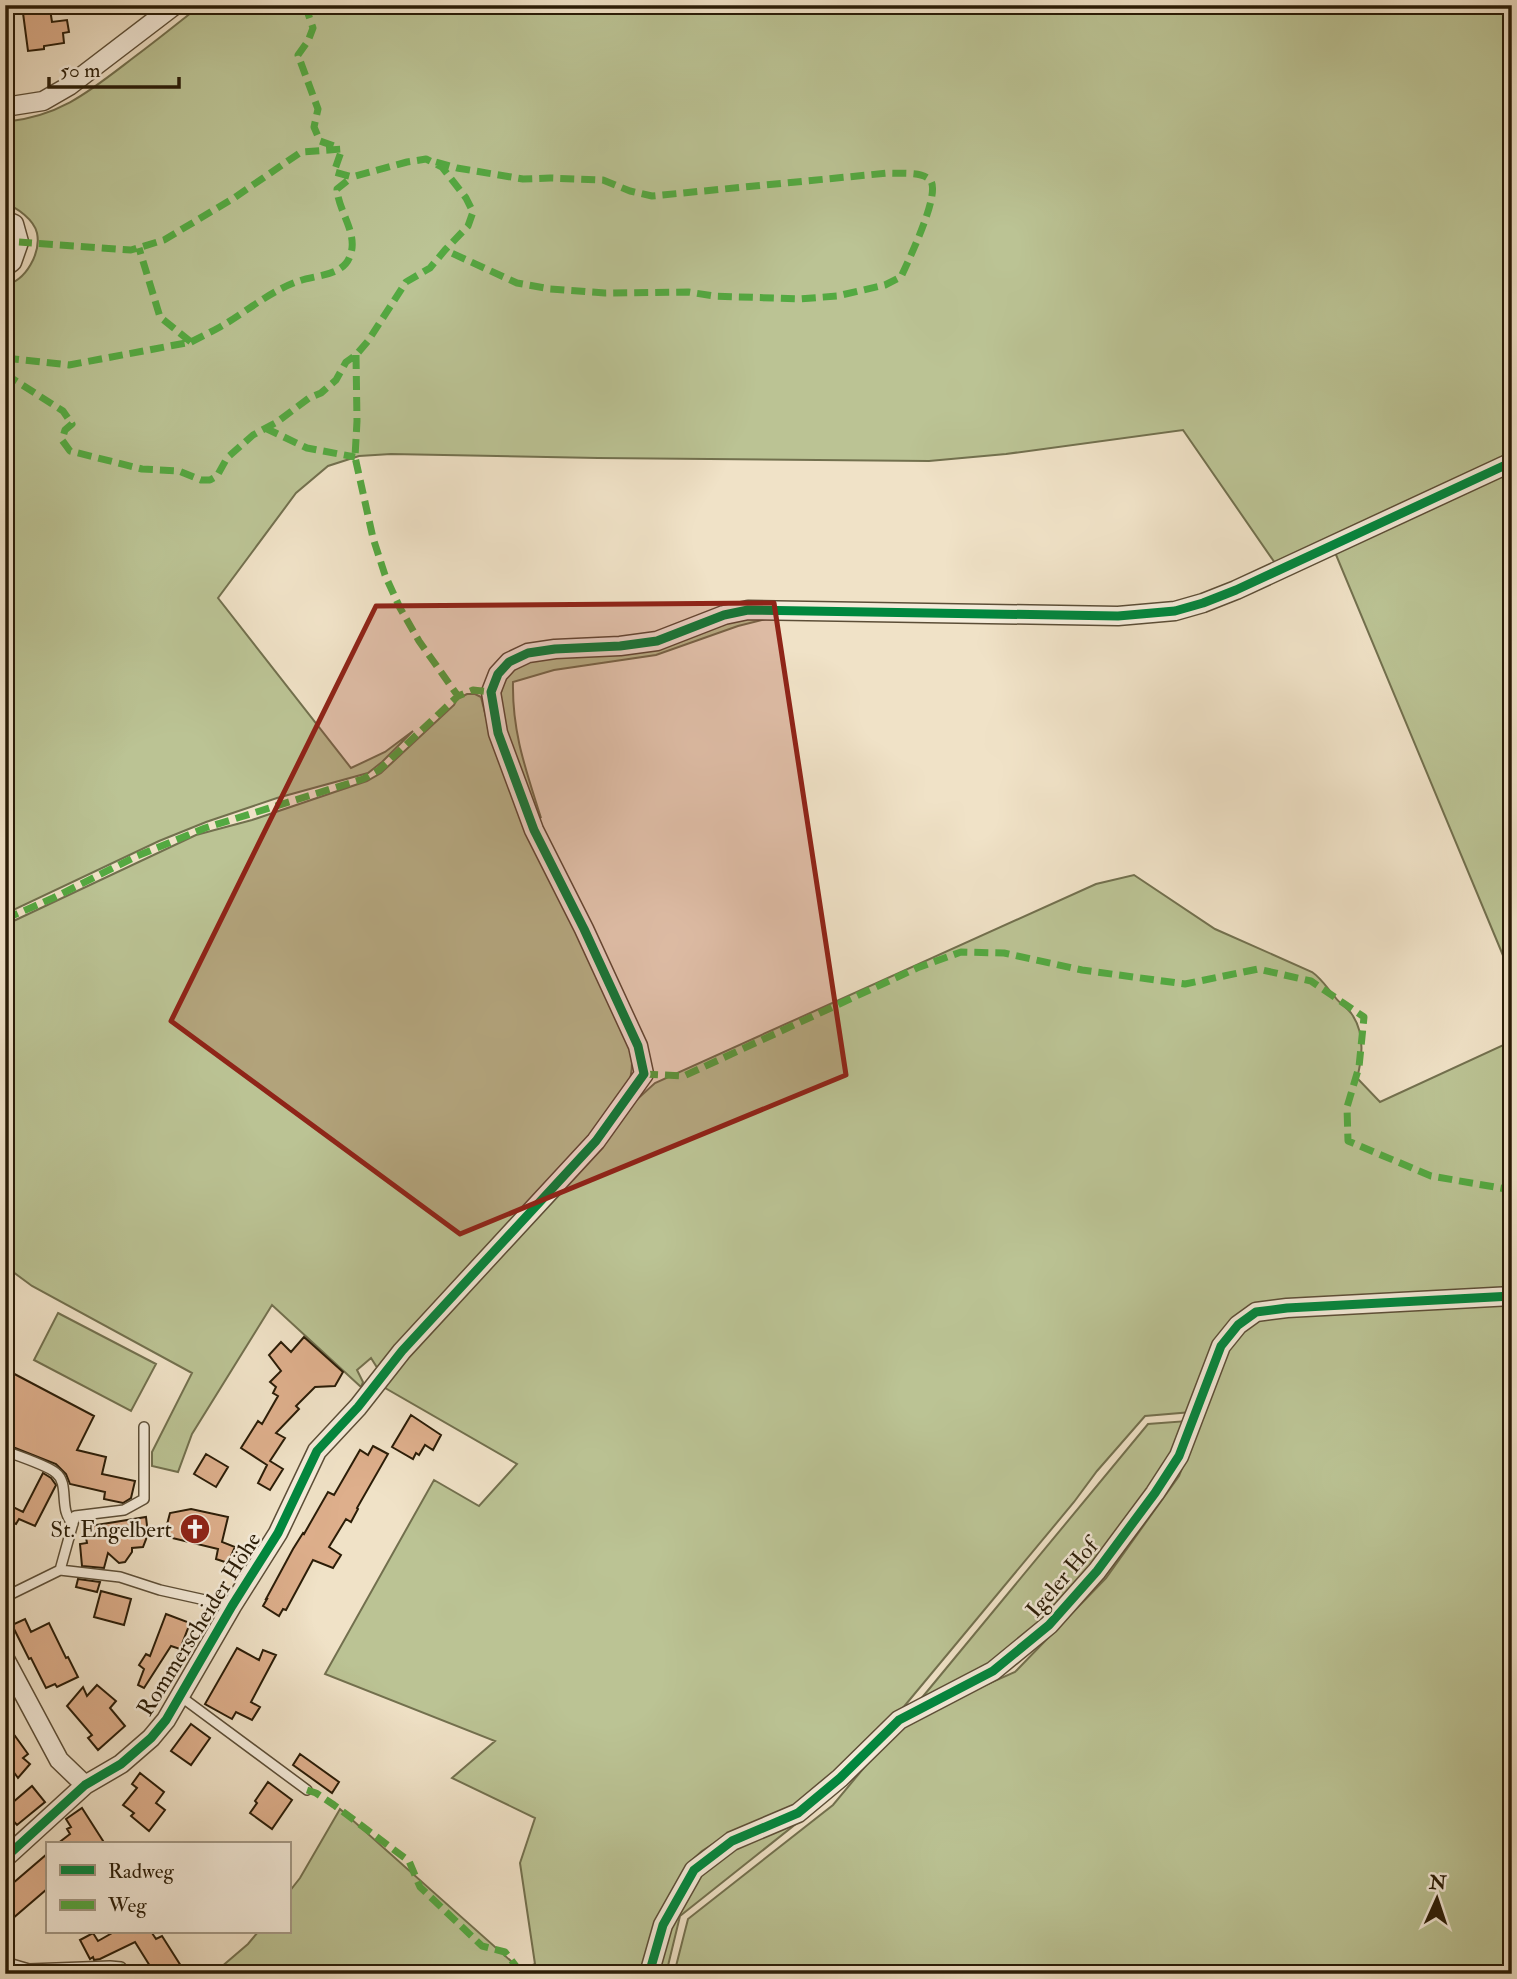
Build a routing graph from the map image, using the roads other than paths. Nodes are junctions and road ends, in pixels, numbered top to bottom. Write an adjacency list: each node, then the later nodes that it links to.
1 (175, 5): 2 (street)
2 (5, 107)
3 (5, 220): 4 (street)
4 (5, 267)
5 (1512, 462): 12 (street, Rommerscheider Höhe)
6 (1512, 1296): 22 (street, Igeler Hof)
7 (145, 1427): 9 (lane)
8 (5, 1451): 9 (lane)
9 (73, 1524): 10 (lane)
10 (60, 1570): 11 (lane); 12 (lane, Rommerscheider Höhe)
11 (5, 1597)
12 (232, 1606): 14 (street, Rommerscheider Höhe)
13 (5, 1659): 15 (street)
14 (180, 1696): 15 (street, Rommerscheider Höhe); 16 (lane)
15 (85, 1785): 17 (street, Rommerscheider Höhe)
16 (307, 1790)
17 (5, 1858)
18 (5, 1962): 20 (lane)
19 (5, 1967): 21 (street)
20 (121, 1967)
21 (9, 1974)
22 (649, 1974)

